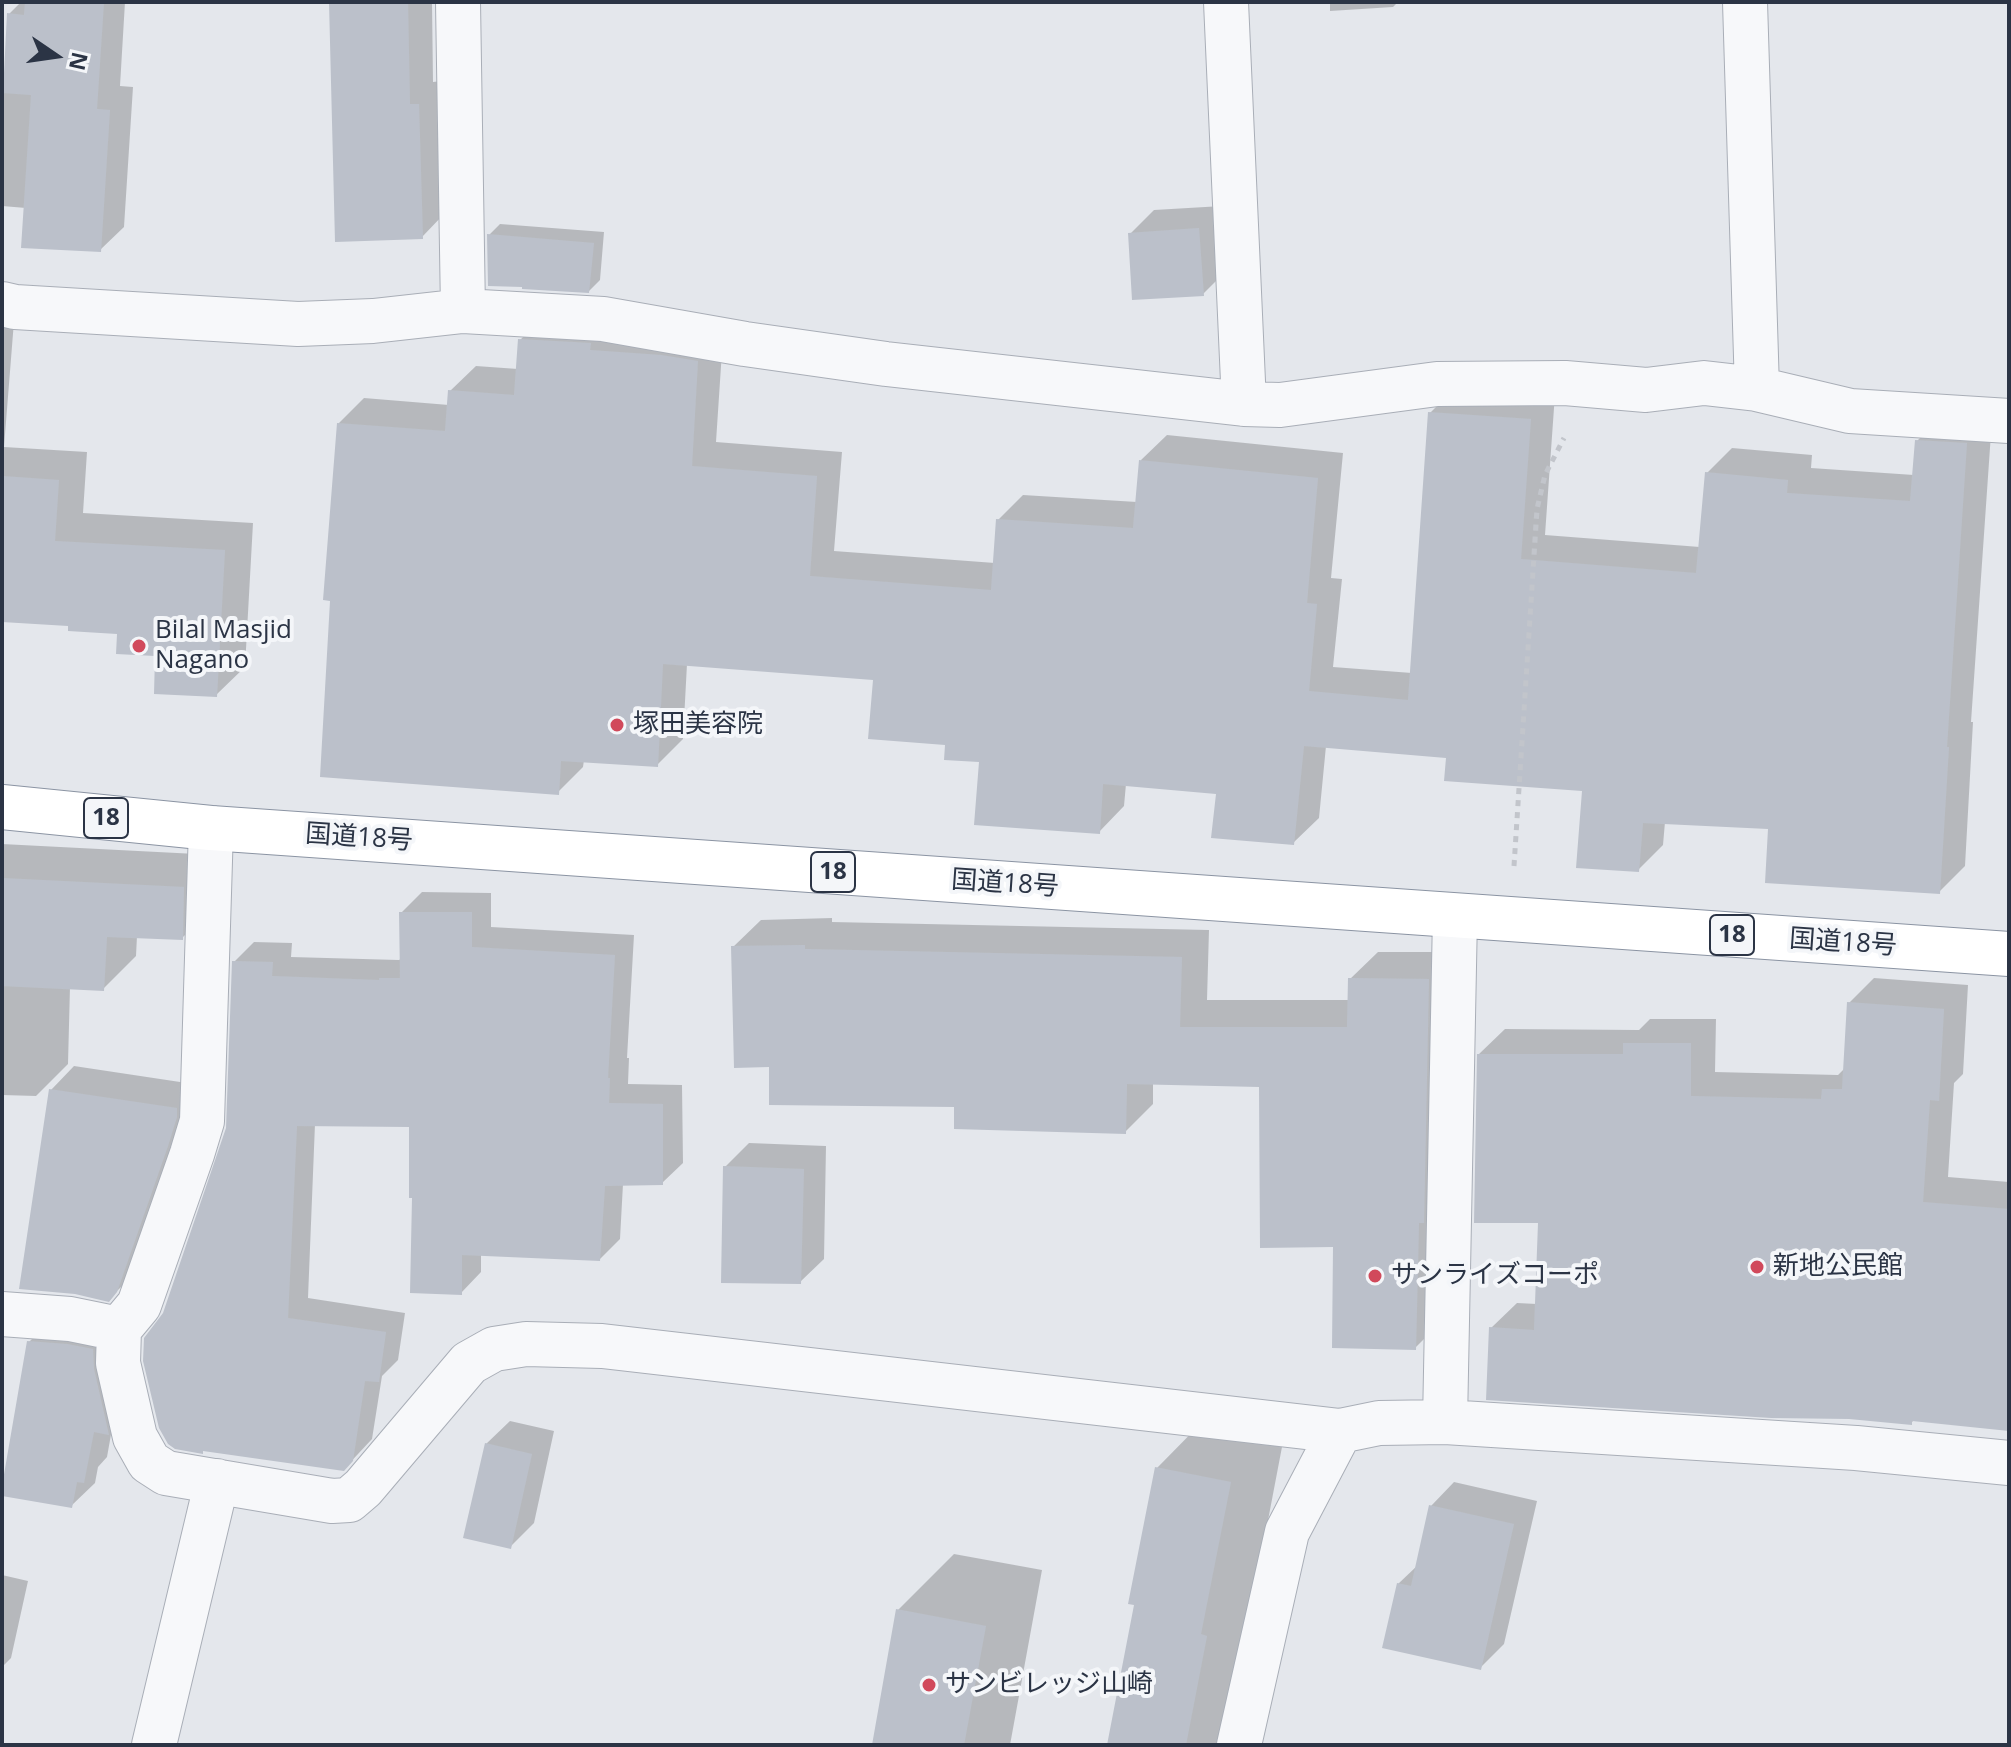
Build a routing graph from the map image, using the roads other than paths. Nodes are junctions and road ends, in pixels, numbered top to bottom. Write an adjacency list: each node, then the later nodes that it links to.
1 (458, 2): 5 (street)
2 (1226, 2): 7 (street)
3 (1745, 2): 6 (street)
4 (2, 304): 5 (street)
5 (463, 311): 7 (street)
6 (1757, 389): 7 (street); 8 (street)
7 (1244, 404)
8 (2009, 421)
9 (2, 807): 10 (highway, 国道18号 / 18)
10 (211, 828): 11 (highway, 国道18号 / 18); 14 (street)
11 (1455, 916): 12 (highway, 国道18号 / 18); 15 (street)
12 (2009, 954)
13 (2, 1314): 14 (street)
14 (119, 1329): 18 (street)
15 (1445, 1422): 16 (street); 17 (street)
16 (1340, 1431): 18 (street); 20 (street)
17 (2009, 1463)
18 (217, 1481): 19 (street)
19 (154, 1745)
20 (1239, 1745)

